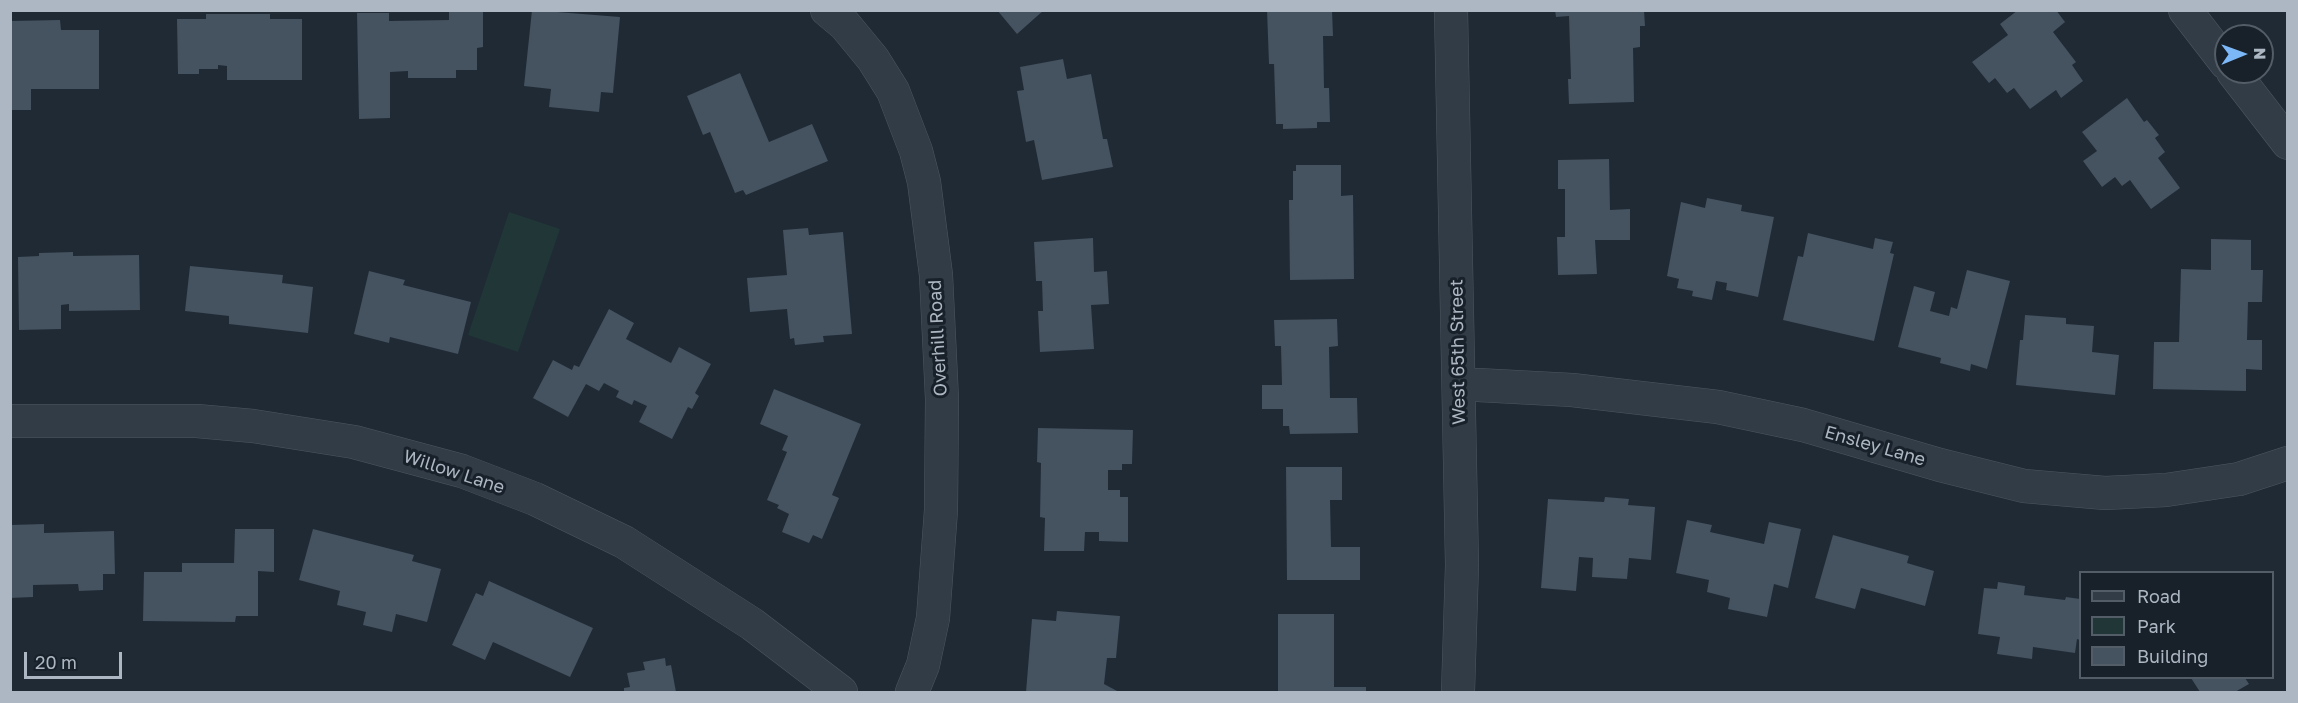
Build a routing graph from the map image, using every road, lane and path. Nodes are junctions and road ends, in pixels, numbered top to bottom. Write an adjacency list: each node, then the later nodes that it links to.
1 (827, 10): 11 (street, Overhill Road)
2 (1452, 10): 7 (street, West 65th Street)
3 (2185, 10): 4 (street)
4 (2214, 47)
5 (2242, 84): 6 (street)
6 (2288, 143)
7 (1459, 384): 9 (street, Ensley Lane); 12 (street, West 65th Street)
8 (10, 421): 10 (street, Willow Lane)
9 (2288, 463)
10 (841, 693)
11 (912, 693)
12 (1458, 693)

